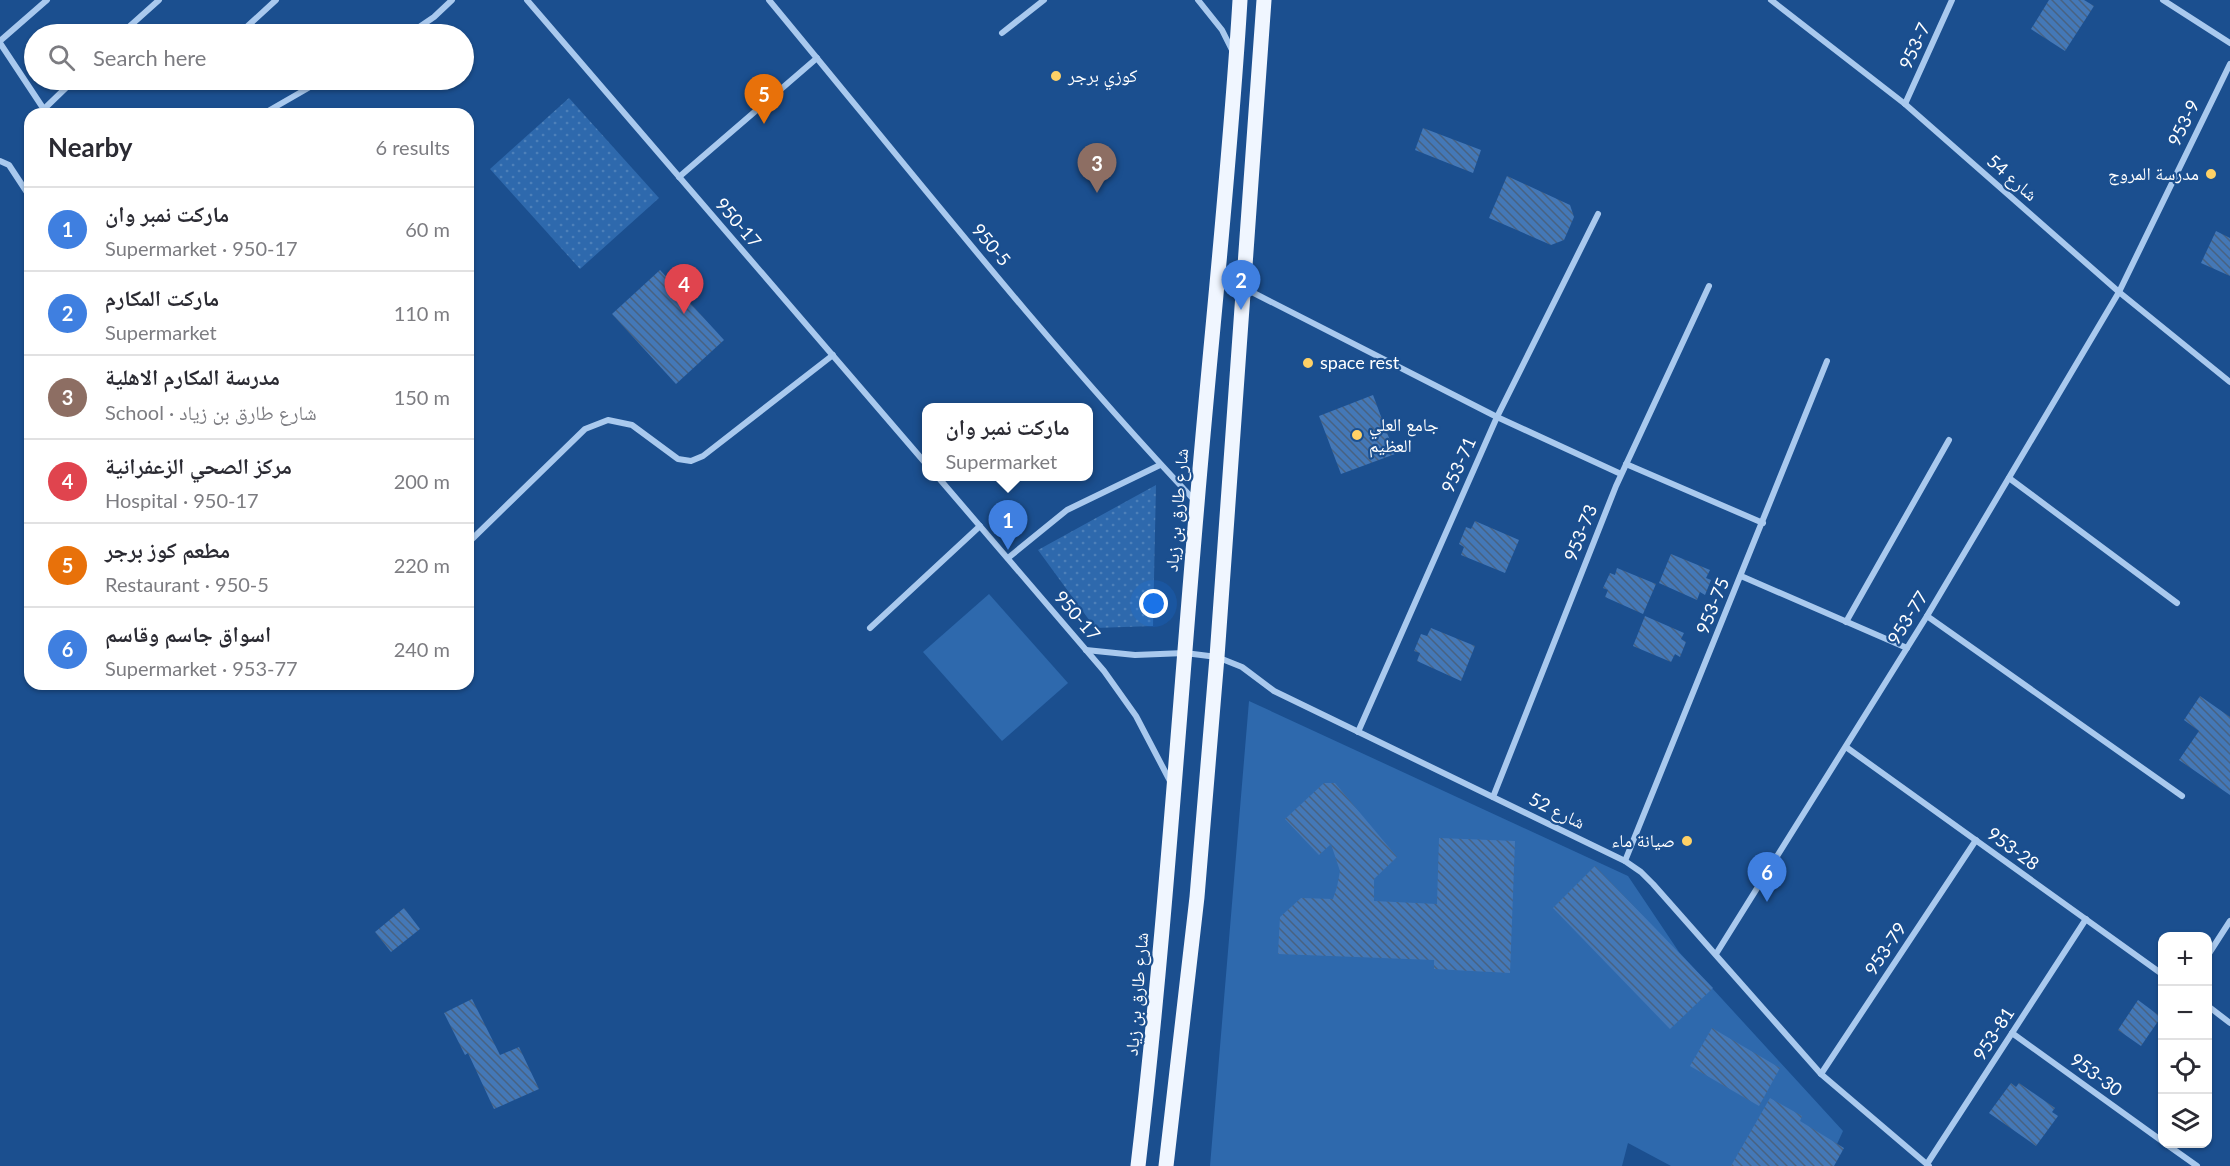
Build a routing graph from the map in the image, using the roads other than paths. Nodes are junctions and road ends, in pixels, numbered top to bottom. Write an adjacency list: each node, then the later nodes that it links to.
1 (47, 0): 18 (street)
2 (159, 0): 14 (street)
3 (276, 0): 15 (street)
4 (452, 0): 16 (street)
5 (527, 0): 32 (street, 950-17)
6 (769, 0): 20 (street, 950-5)
7 (1044, 0): 17 (street)
8 (1198, 0): 21 (street)
9 (1240, 0): 21 (main road, شارع طارق بن زياد)
10 (1264, 0): 36 (main road)
11 (1771, 0): 27 (street, شارع 54)
12 (1952, 0): 27 (street, 953-7)
13 (2163, 0): 19 (street)
14 (132, 24)
15 (250, 24)
16 (424, 24)
17 (1002, 33)
18 (0, 42): 23 (street)
19 (2230, 43)
20 (817, 58): 32 (street); 45 (street, 950-5)
21 (1236, 59): 49 (main road, شارع طارق بن زياد)
22 (2230, 64): 37 (street, 953-9)
23 (24, 79)
24 (31, 90): 28 (street)
25 (65, 90): 29 (street)
26 (305, 90): 30 (street)
27 (1905, 104): 37 (street, شارع 54)
28 (42, 108)
29 (49, 108)
30 (273, 108)
31 (0, 161): 33 (street)
32 (679, 177): 38 (street, 950-17)
33 (24, 188)
34 (1598, 214): 41 (street, 953-71)
35 (1709, 286): 44 (street, 953-73)
36 (1243, 288): 41 (street); 62 (main road)
37 (2119, 292): 40 (street, شارع 54); 47 (street, 953-77)
38 (833, 355): 43 (street, 950-17); 52 (street)
39 (1827, 361): 50 (street, 953-75)
40 (2230, 382)
41 (1497, 417): 46 (street); 63 (street, 953-71)
42 (1949, 440): 57 (street)
43 (922, 459)
44 (1626, 464): 46 (street, 953-73); 50 (street)
45 (1160, 465): 49 (street, 950-5); 53 (street)
46 (1622, 474): 67 (street, 953-73)
47 (2009, 478): 55 (street); 56 (street, 953-77)
48 (941, 481): 51 (street, 950-17)
49 (1197, 503): 61 (main road, شارع طارق بن زياد)
50 (1763, 522): 54 (street, 953-75)
51 (980, 526): 53 (street, 950-17); 58 (street)
52 (474, 537)
53 (1008, 558): 60 (street, 950-17)
54 (1742, 576): 57 (street); 69 (street, 953-75)
55 (2177, 603)
56 (1927, 616): 59 (street, 953-77); 66 (street)
57 (1846, 622): 59 (street)
58 (870, 628)
59 (1907, 648): 64 (street, 953-77)
60 (1086, 650): 61 (street, شارع 52); 65 (street, 950-17)
61 (1185, 653): 62 (street, شارع 52); 65 (main road, شارع طارق بن زياد)
62 (1217, 657): 63 (street, شارع 52); 83 (main road)
63 (1358, 732): 67 (street, شارع 52)
64 (1846, 747): 68 (street, 953-28); 73 (street, 953-77)
65 (1174, 789): 82 (main road, شارع طارق بن زياد)
66 (2182, 796)
67 (1493, 797): 69 (street, شارع 52)
68 (1976, 840): 70 (street, 953-28); 78 (street, 953-79)
69 (1625, 861): 73 (street, شارع 52)
70 (2086, 919): 74 (street, 953-28); 77 (street, 953-81)
71 (2230, 921): 72 (street)
72 (2212, 949)
73 (1716, 954): 78 (street, شارع 52)
74 (2158, 970)
75 (2212, 1009): 76 (street)
76 (2230, 1023)
77 (2012, 1033): 79 (street, 953-30); 81 (street, 953-81)
78 (1821, 1074): 81 (street, شارع 52)
79 (2158, 1138)
80 (2172, 1148): 84 (street, 953-30)
81 (1928, 1165)
82 (1138, 1166)
83 (1166, 1166)
84 (2197, 1166)

